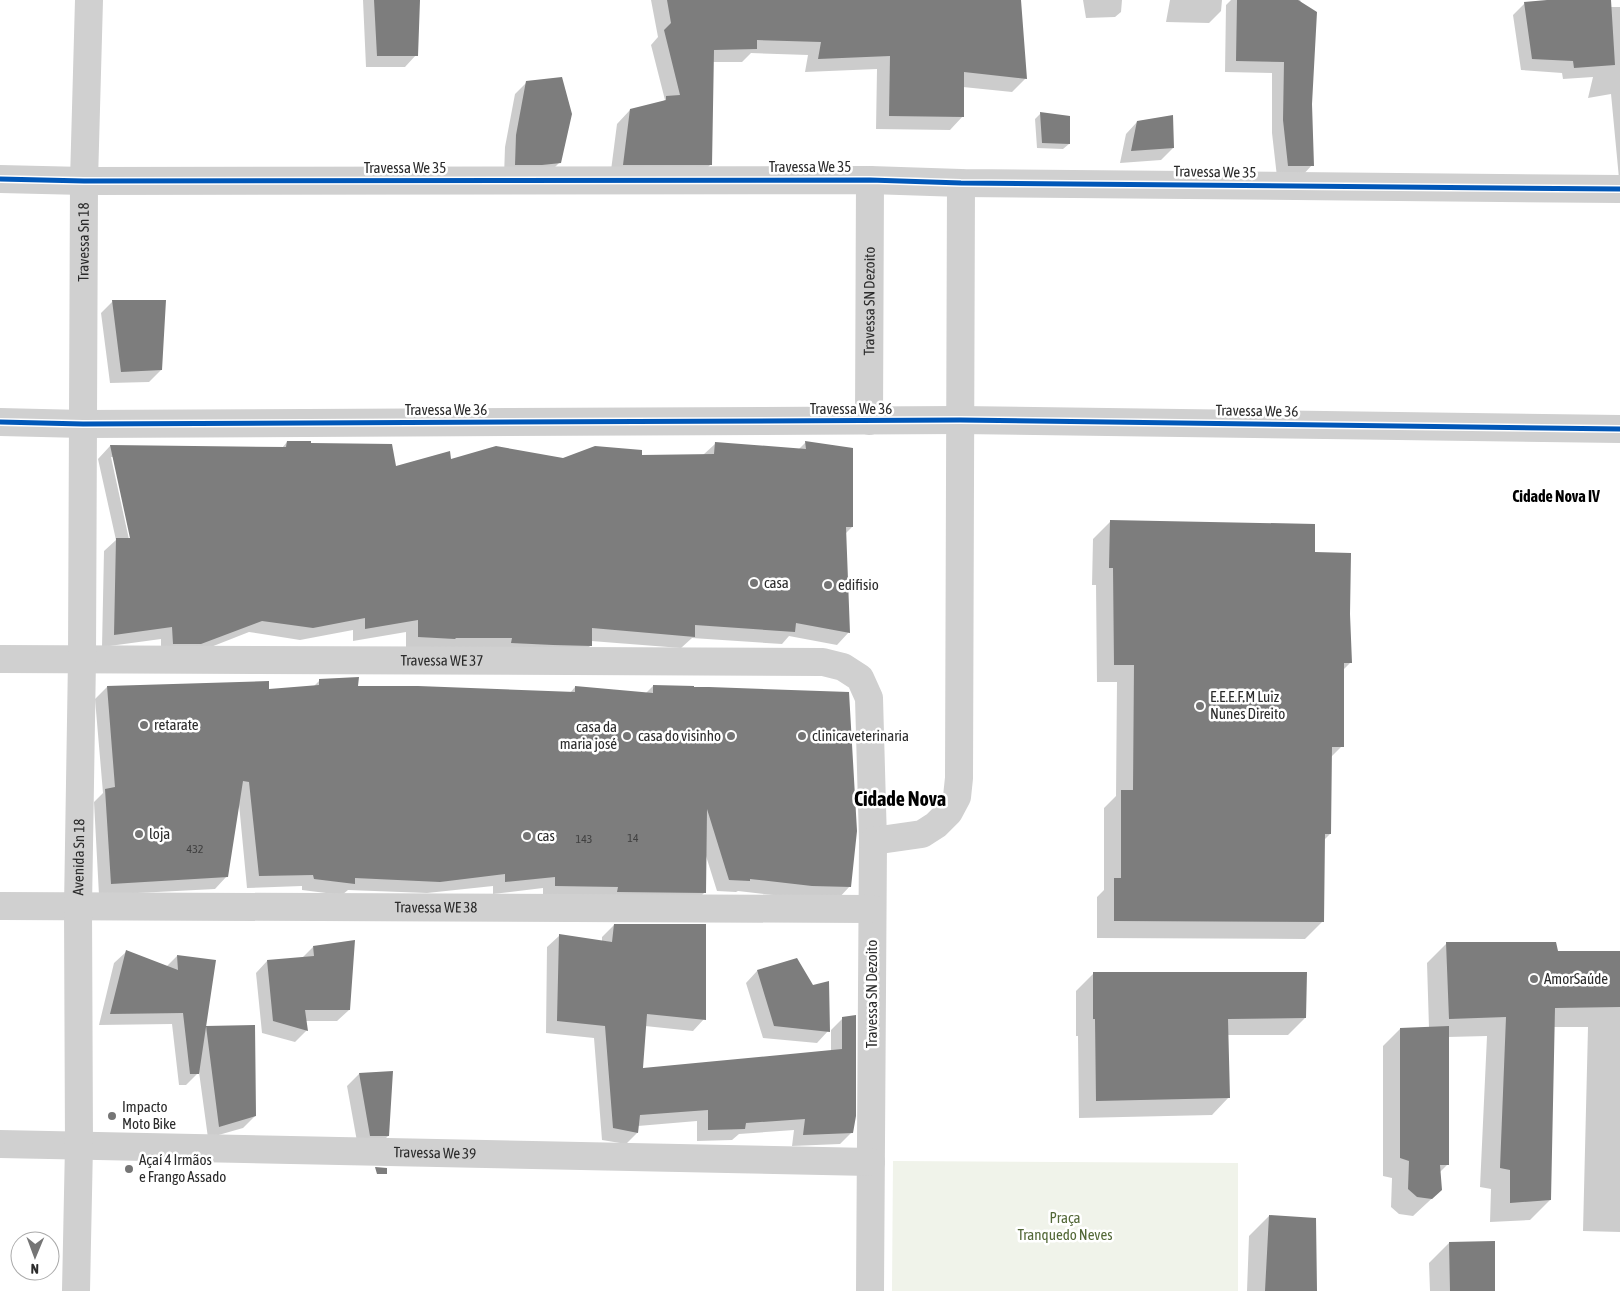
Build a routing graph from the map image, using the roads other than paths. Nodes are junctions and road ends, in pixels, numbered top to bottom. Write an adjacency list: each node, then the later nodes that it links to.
1 (89, 0): 4 (street, Travessa Sn 18)
2 (0, 179): 4 (street, Travessa We 35)
3 (870, 180): 4 (street, Travessa We 35); 5 (street, Travessa We 35); 8 (street, Travessa SN Dezoito)
4 (84, 181): 10 (street, Travessa Sn 18)
5 (961, 182): 6 (street, Travessa We 35); 7 (street)
6 (1620, 189)
7 (960, 420): 8 (street, Travessa We 36); 11 (street, Travessa We 36); 15 (street)
8 (869, 421): 10 (street, Travessa We 36)
9 (0, 422): 10 (street)
10 (83, 424): 13 (street, Avenida Sn 18)
11 (1620, 429)
12 (0, 659): 13 (street, Travessa WE 37)
13 (82, 659): 14 (street, Travessa WE 37); 17 (street, Avenida Sn 18)
14 (869, 698): 15 (street, Travessa SN Dezoito)
15 (873, 842): 18 (street, Travessa SN Dezoito)
16 (0, 906): 17 (street, Travessa WE 38)
17 (78, 907): 18 (street, Travessa WE 38); 20 (street, Avenida Sn 18)
18 (872, 908): 21 (street, Travessa SN Dezoito)
19 (0, 1144): 20 (street, Travessa We 39)
20 (79, 1145): 21 (street, Travessa We 39); 22 (street, Avenida Sn 18)
21 (871, 1162): 23 (street, Travessa SN Dezoito)
22 (76, 1291)
23 (870, 1291)

